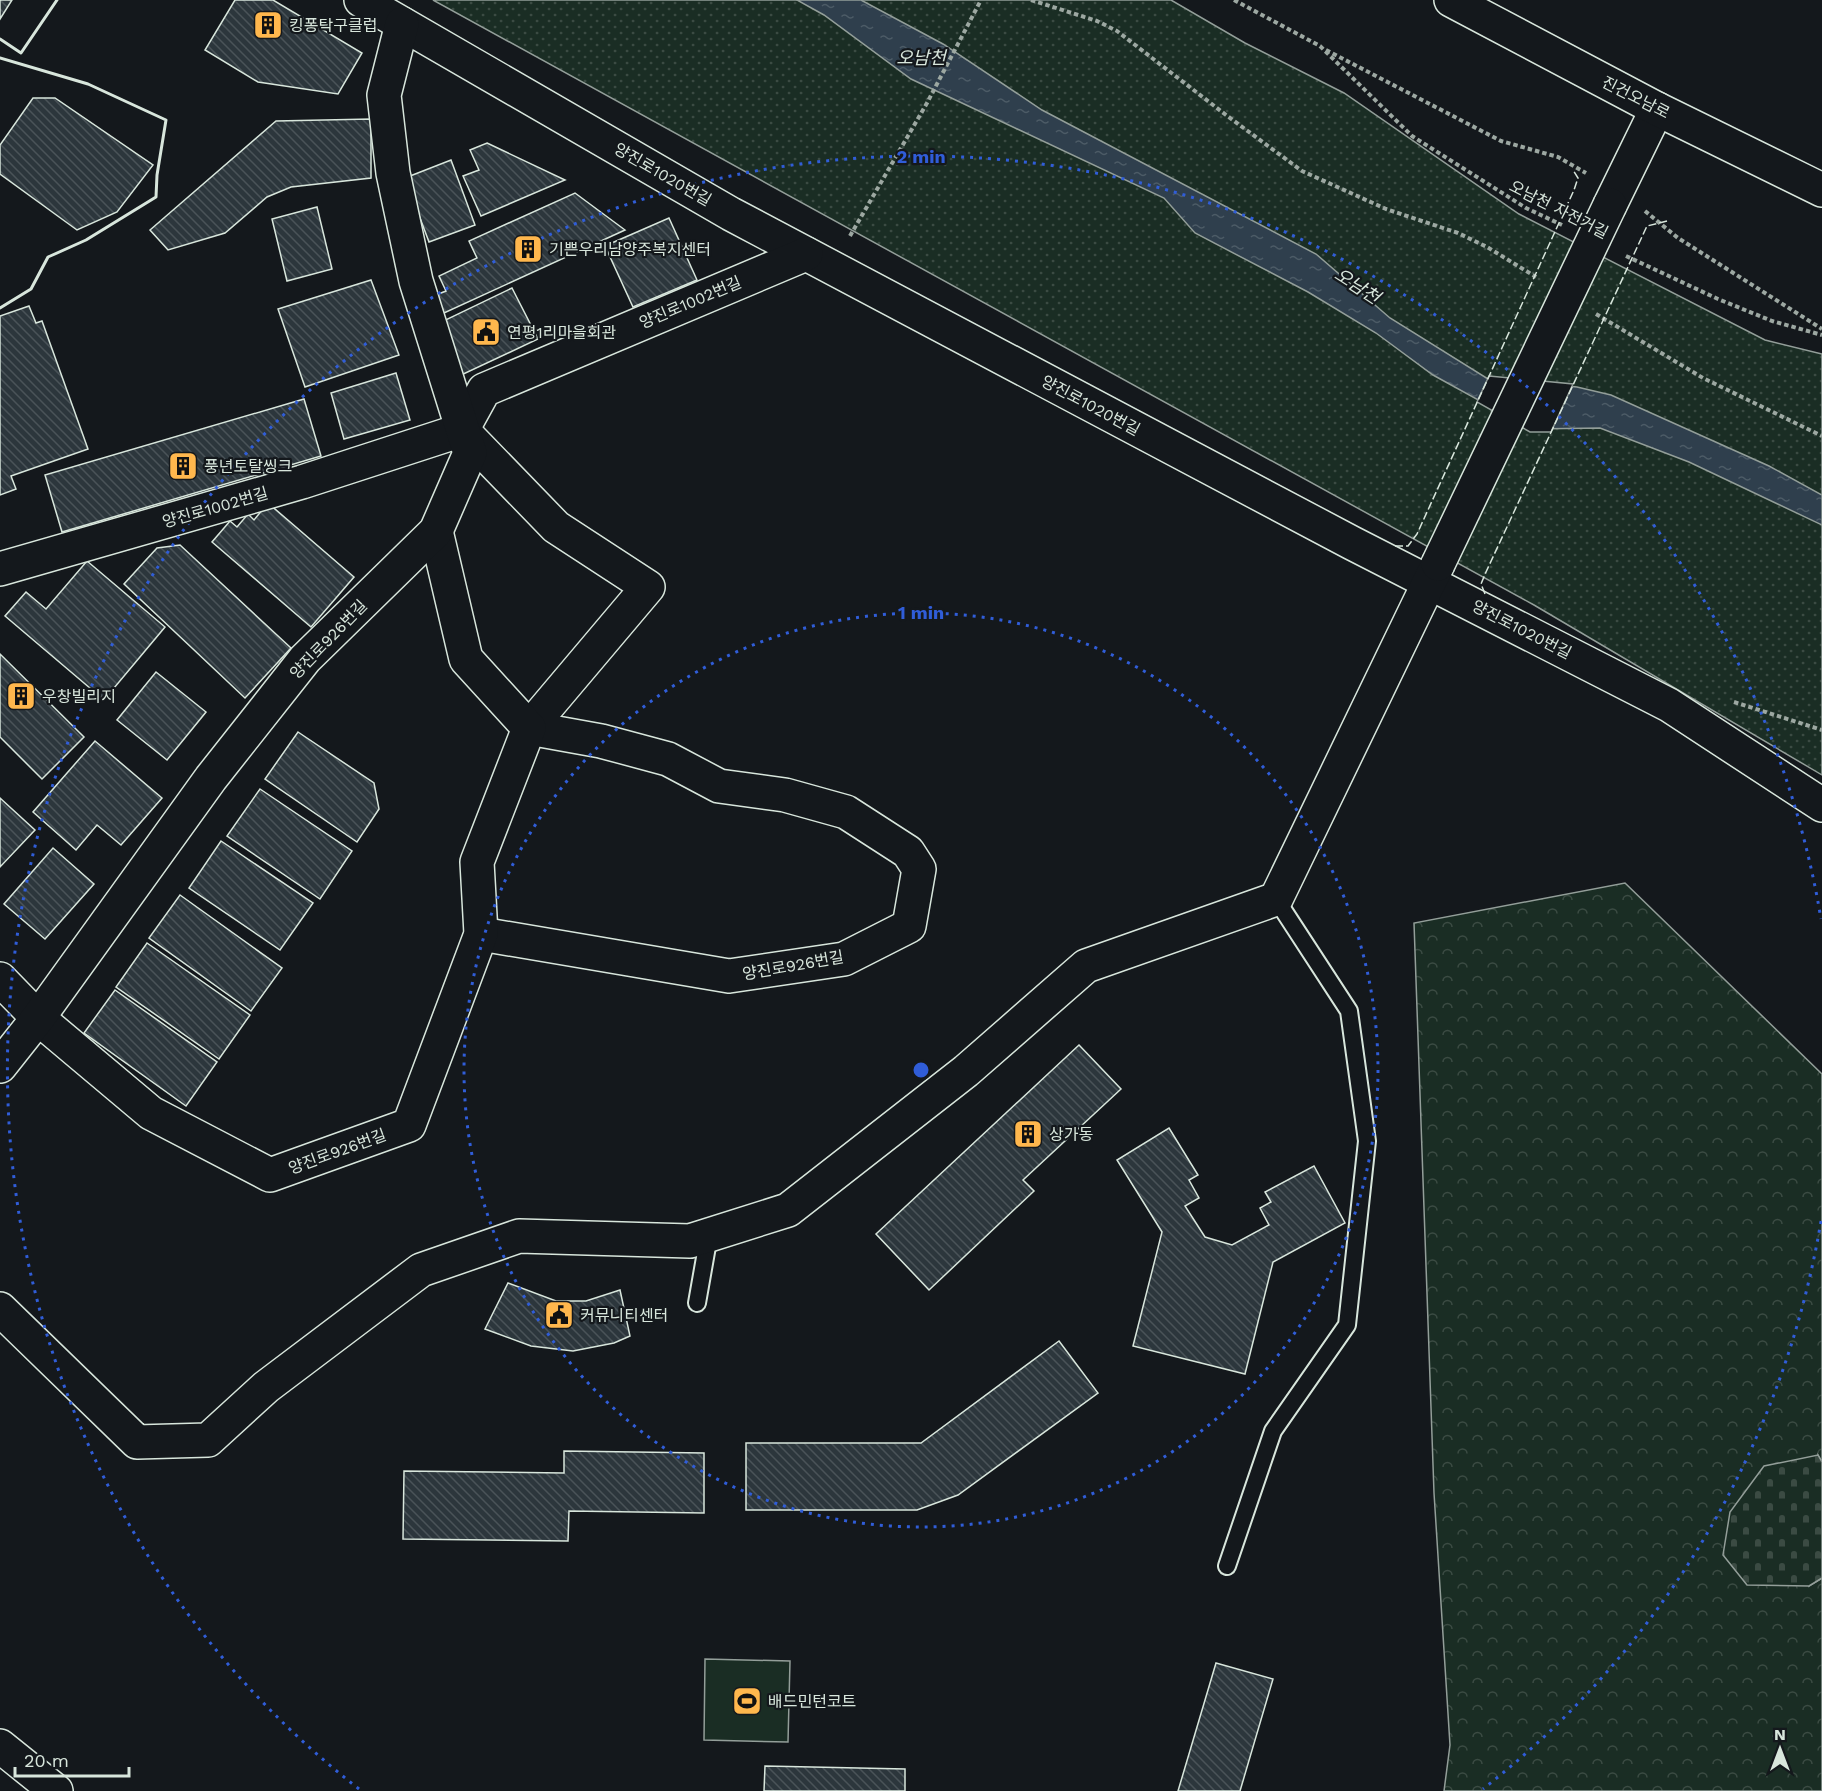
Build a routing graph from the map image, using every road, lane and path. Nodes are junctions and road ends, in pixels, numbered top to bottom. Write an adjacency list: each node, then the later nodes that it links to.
1 (361, 0): 6 (street, 양진로1020번길)
2 (981, 0): 13 (path)
3 (1031, 0): 14 (path)
4 (1234, 0): 7 (path, 오남천 자전거길)
5 (1451, 0): 8 (street, 진건오남로)
6 (402, 24): 13 (street, 양진로1020번길); 18 (street)
7 (1320, 46): 10 (path, 오남천 자전거길); 11 (path, 오남천 자전거길)
8 (1657, 108): 9 (street, 진건오남로); 10 (street)
9 (1822, 190)
10 (1613, 197): 16 (path, 오남천 자전거길); 22 (street, bridge)
11 (1565, 227)
12 (1625, 255): 17 (path)
13 (818, 260): 18 (street, 양진로1002번길); 22 (street, 양진로1020번길)
14 (1537, 278)
15 (1587, 309): 19 (path)
16 (1822, 329)
17 (1822, 335)
18 (462, 430): 20 (street, 양진로926번길); 21 (street, 양진로1002번길); 23 (street)
19 (1822, 436)
20 (436, 531): 23 (street); 28 (street, 양진로926번길)
21 (0, 569)
22 (1434, 573): 24 (street, 양진로1020번길); 25 (street)
23 (530, 728): 26 (street, 양진로926번길); 26 (street, 양진로926번길)
24 (1822, 805)
25 (1276, 898): 30 (street); 33 (lane)
26 (481, 934): 28 (street, 양진로926번길)
27 (0, 979): 28 (street, 양진로926번길)
28 (38, 1018): 29 (street, 양진로926번길)
29 (0, 1066)
30 (709, 1235): 31 (lane); 32 (street)
31 (697, 1303)
32 (0, 1309)
33 (1227, 1566)
34 (0, 1746): 35 (street)
35 (56, 1791)

